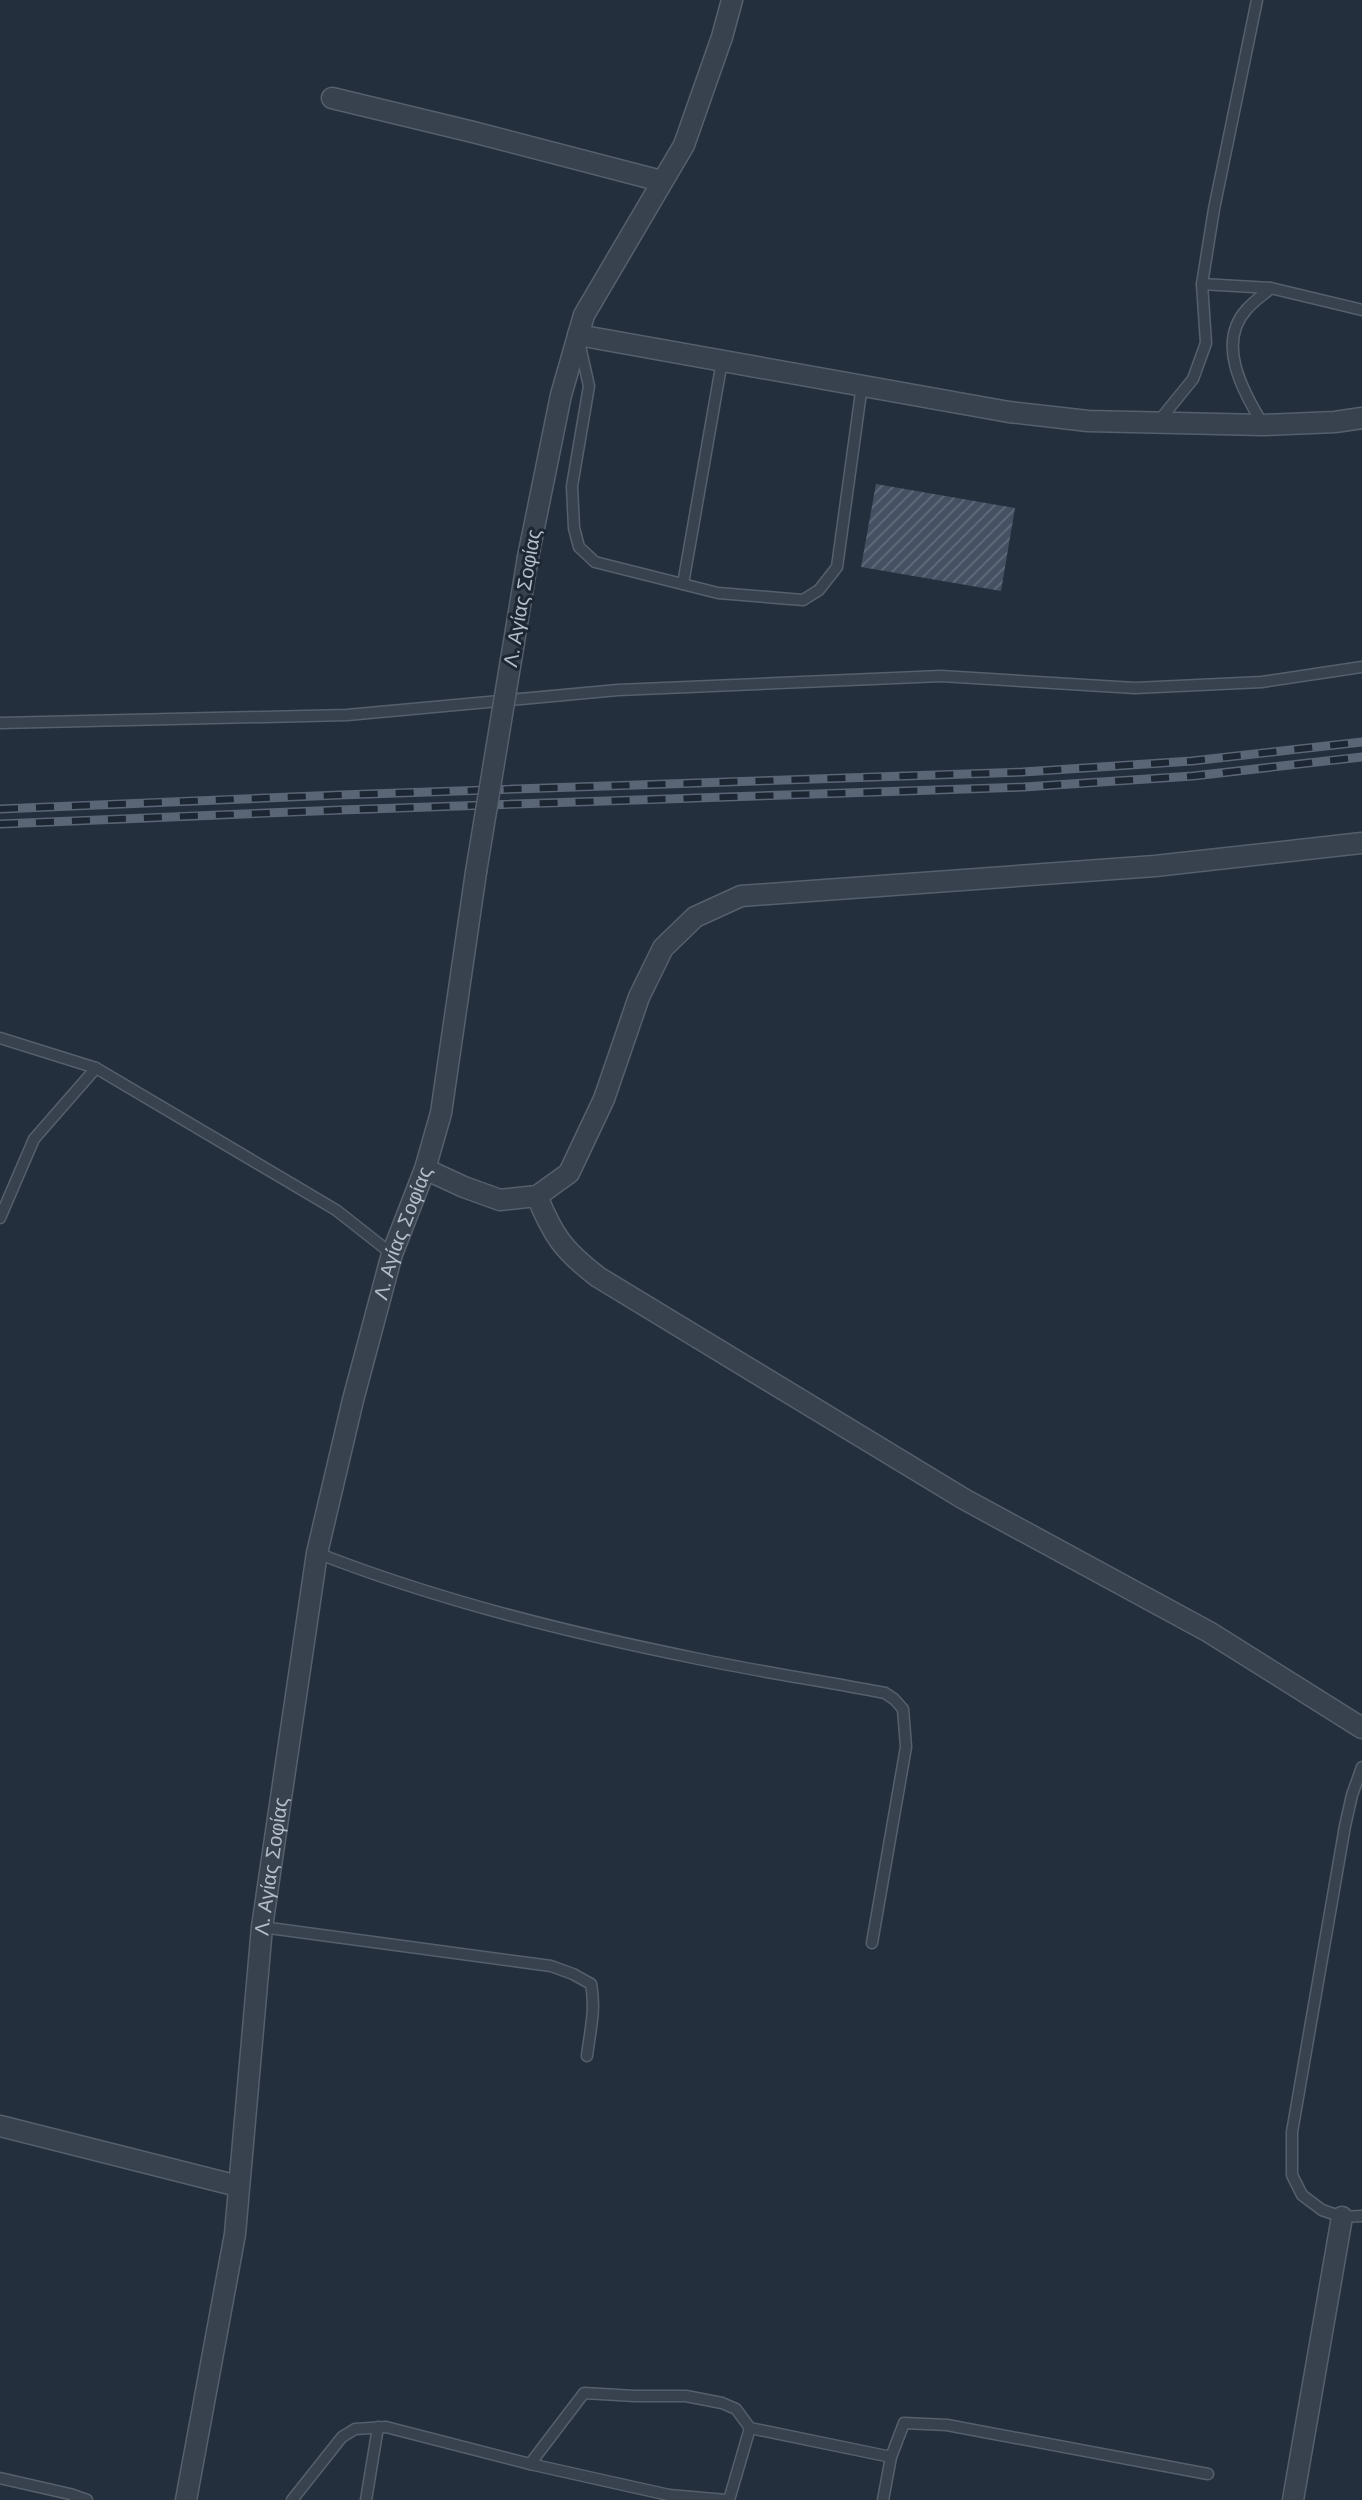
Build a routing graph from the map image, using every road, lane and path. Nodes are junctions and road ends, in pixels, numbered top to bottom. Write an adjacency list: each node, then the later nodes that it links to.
1 (732, 0): 4 (street, Λ. Αγίας Σοφίας)
2 (1257, 0): 5 (lane)
3 (332, 98): 4 (street)
4 (661, 181): 8 (street, Λ. Αγίας Σοφίας)
5 (1202, 284): 6 (lane); 12 (lane)
6 (1271, 288): 7 (lane); 13 (lane)
7 (1362, 310)
8 (578, 335): 9 (street); 14 (lane); 20 (street, Λ. Αγίας Σοφίας, bridge)
9 (722, 361): 10 (street); 14 (lane)
10 (862, 385): 12 (street); 14 (lane)
11 (1362, 418): 13 (street)
12 (1158, 423): 13 (street)
13 (1263, 425)
14 (683, 584)
15 (1362, 667): 16 (lane)
16 (0, 723)
17 (1362, 843): 21 (street)
18 (0, 1038): 19 (lane)
19 (96, 1068): 22 (lane); 23 (lane)
20 (425, 1169): 21 (street); 23 (street, Λ. Αγίας Σοφίας)
21 (537, 1196): 25 (street)
22 (0, 1218)
23 (392, 1254): 24 (street, Λ. Αγίας Σοφίας)
24 (317, 1553): 27 (street, Λ. Αγίας Σοφίας); 28 (lane)
25 (1362, 1728)
26 (1362, 1767): 32 (lane)
27 (262, 1927): 29 (lane); 31 (street, Λ. Αγίας Σοφίας)
28 (872, 1943)
29 (587, 2056)
30 (0, 2126): 31 (street)
31 (238, 2186): 41 (street, Λ. Αγίας Σοφίας)
32 (1352, 2216): 46 (street)
33 (378, 2427): 36 (lane); 42 (lane); 43 (lane)
34 (750, 2428): 35 (lane); 36 (lane); 44 (lane)
35 (891, 2457): 37 (lane); 45 (lane)
36 (530, 2464): 39 (lane)
37 (1208, 2474)
38 (0, 2478): 40 (lane)
39 (667, 2498): 44 (lane)
40 (87, 2500)
41 (186, 2500)
42 (292, 2500)
43 (366, 2500)
44 (728, 2500)
45 (883, 2500)
46 (1293, 2500)

